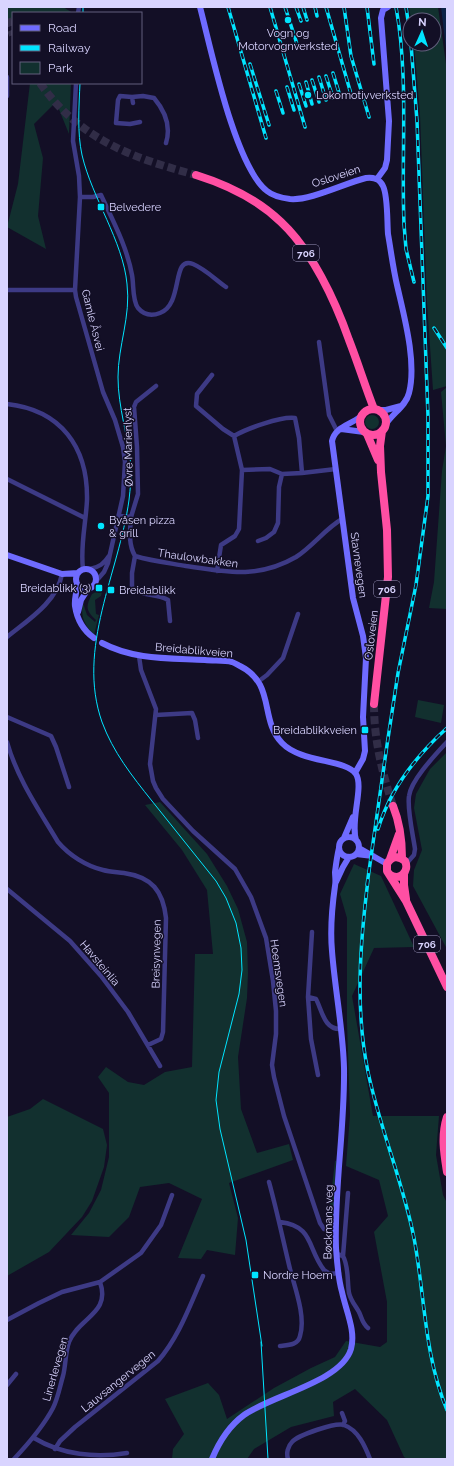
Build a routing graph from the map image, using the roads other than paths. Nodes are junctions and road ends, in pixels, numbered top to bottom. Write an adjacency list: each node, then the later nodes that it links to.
1 (200, 7): 11 (street, Osloveien)
2 (388, 7): 11 (street)
3 (7, 77): 5 (street)
4 (76, 84): 12 (street, Gamle Åsvei)
5 (7, 96)
6 (132, 97): 7 (street); 8 (street); 9 (street)
7 (133, 104)
8 (140, 122)
9 (166, 143)
10 (196, 175): 18 (highway, 706)
11 (377, 179): 21 (street, Osloveien)
12 (80, 197): 13 (street); 15 (street, Gamle Åsvei)
13 (226, 287)
14 (7, 290): 15 (street)
15 (75, 290): 34 (street, Gamle Åsvei)
16 (319, 342): 25 (street)
17 (212, 375): 27 (street)
18 (362, 378): 22 (highway, 706); 23 (highway, 706)
19 (156, 386): 35 (street, Øvre Marienlyst)
20 (7, 404): 36 (street)
21 (402, 406): 22 (street); 24 (street, Osloveien)
22 (376, 410): 23 (highway); 24 (highway, 706)
23 (361, 415): 25 (street); 26 (highway, 706)
24 (384, 428): 26 (highway); 30 (highway, Osloveien / 706)
25 (339, 430): 26 (street); 28 (street, Stavnevegen)
26 (366, 433): 30 (highway, Osloveien / 706)
27 (234, 436): 29 (street); 31 (street)
28 (336, 469): 31 (street); 37 (street, Stavnevegen)
29 (242, 470): 32 (street); 44 (street)
30 (381, 472): 57 (highway, Osloveien / 706)
31 (302, 473): 32 (street)
32 (282, 474): 38 (street)
33 (7, 479): 36 (street)
34 (119, 516): 35 (street); 39 (street, Gamle Åsvei)
35 (131, 517): 41 (street)
36 (85, 518): 43 (street)
37 (342, 519): 44 (street, Thaulowbakken); 63 (street, Stavnevegen)
38 (258, 541)
39 (109, 554): 42 (street, Gamle Åsvei); 46 (street, Gamle Åsvei)
40 (7, 555): 45 (street)
41 (135, 556): 44 (street, Thaulowbakken); 51 (street)
42 (90, 570): 43 (street); 46 (street)
43 (81, 571): 45 (street); 47 (street)
44 (217, 571)
45 (62, 574): 47 (street); 52 (street)
46 (97, 580): 48 (street)
47 (77, 583): 48 (street); 50 (street)
48 (88, 590): 50 (street)
49 (298, 614): 56 (street)
50 (78, 615): 53 (street)
51 (170, 621)
52 (7, 637)
53 (94, 638)
54 (102, 643): 55 (street, Breidablikveien)
55 (139, 656): 56 (street, Breidablikveien); 58 (street, Hoemsvegen)
56 (259, 681): 63 (street, Breidablikveien)
57 (374, 704)
58 (156, 715): 60 (street); 93 (street, Hoemsvegen)
59 (7, 717): 64 (street)
60 (198, 738)
61 (7, 742): 84 (street, Breisynvegen)
62 (447, 742): 73 (street)
63 (355, 773): 66 (street)
64 (69, 787)
65 (393, 806): 67 (highway, 706)
66 (354, 814): 68 (street); 69 (street)
67 (399, 834): 73 (highway, 706); 74 (highway, 706)
68 (344, 838): 69 (street); 70 (street)
69 (356, 840): 71 (street)
70 (339, 848): 72 (street); 77 (street, Bøckmans veg)
71 (358, 851): 72 (street); 74 (street)
72 (350, 857): 77 (street, Bøckmans veg)
73 (404, 861): 74 (highway); 76 (highway, 706)
74 (389, 862): 75 (highway, 706)
75 (389, 874): 76 (highway); 79 (highway, 706)
76 (404, 874): 79 (highway, 706)
77 (335, 884): 83 (street, Bøckmans veg)
78 (7, 889): 84 (street, Havsteinlia)
79 (406, 901): 81 (highway, 706)
80 (312, 932): 82 (street)
81 (447, 988)
82 (308, 997): 83 (street); 86 (street)
83 (341, 1029): 93 (street, Bøckmans veg)
84 (148, 1045): 85 (street, Havsteinlia)
85 (160, 1066)
86 (318, 1075)
87 (447, 1117): 88 (highway)
88 (447, 1172)
89 (269, 1182): 92 (street)
90 (348, 1192): 94 (street)
91 (172, 1195): 97 (street)
92 (280, 1222): 95 (street); 100 (street)
93 (336, 1230): 94 (street, Bøckmans veg)
94 (340, 1255): 95 (street, Bøckmans veg); 99 (street)
95 (338, 1273): 109 (street, Bøckmans veg)
96 (202, 1276): 106 (street, Lauvsangervegen)
97 (100, 1282): 98 (street); 105 (street, Linerlevegen)
98 (7, 1320)
99 (368, 1328)
100 (280, 1346)
101 (16, 1374): 102 (street)
102 (7, 1385)
103 (342, 1413): 104 (street)
104 (344, 1424): 110 (street); 111 (street)
105 (34, 1438): 106 (street); 108 (street, Linerlevegen)
106 (54, 1449): 107 (street)
107 (127, 1453)
108 (14, 1459)
109 (212, 1459)
110 (288, 1459)
111 (370, 1459)

